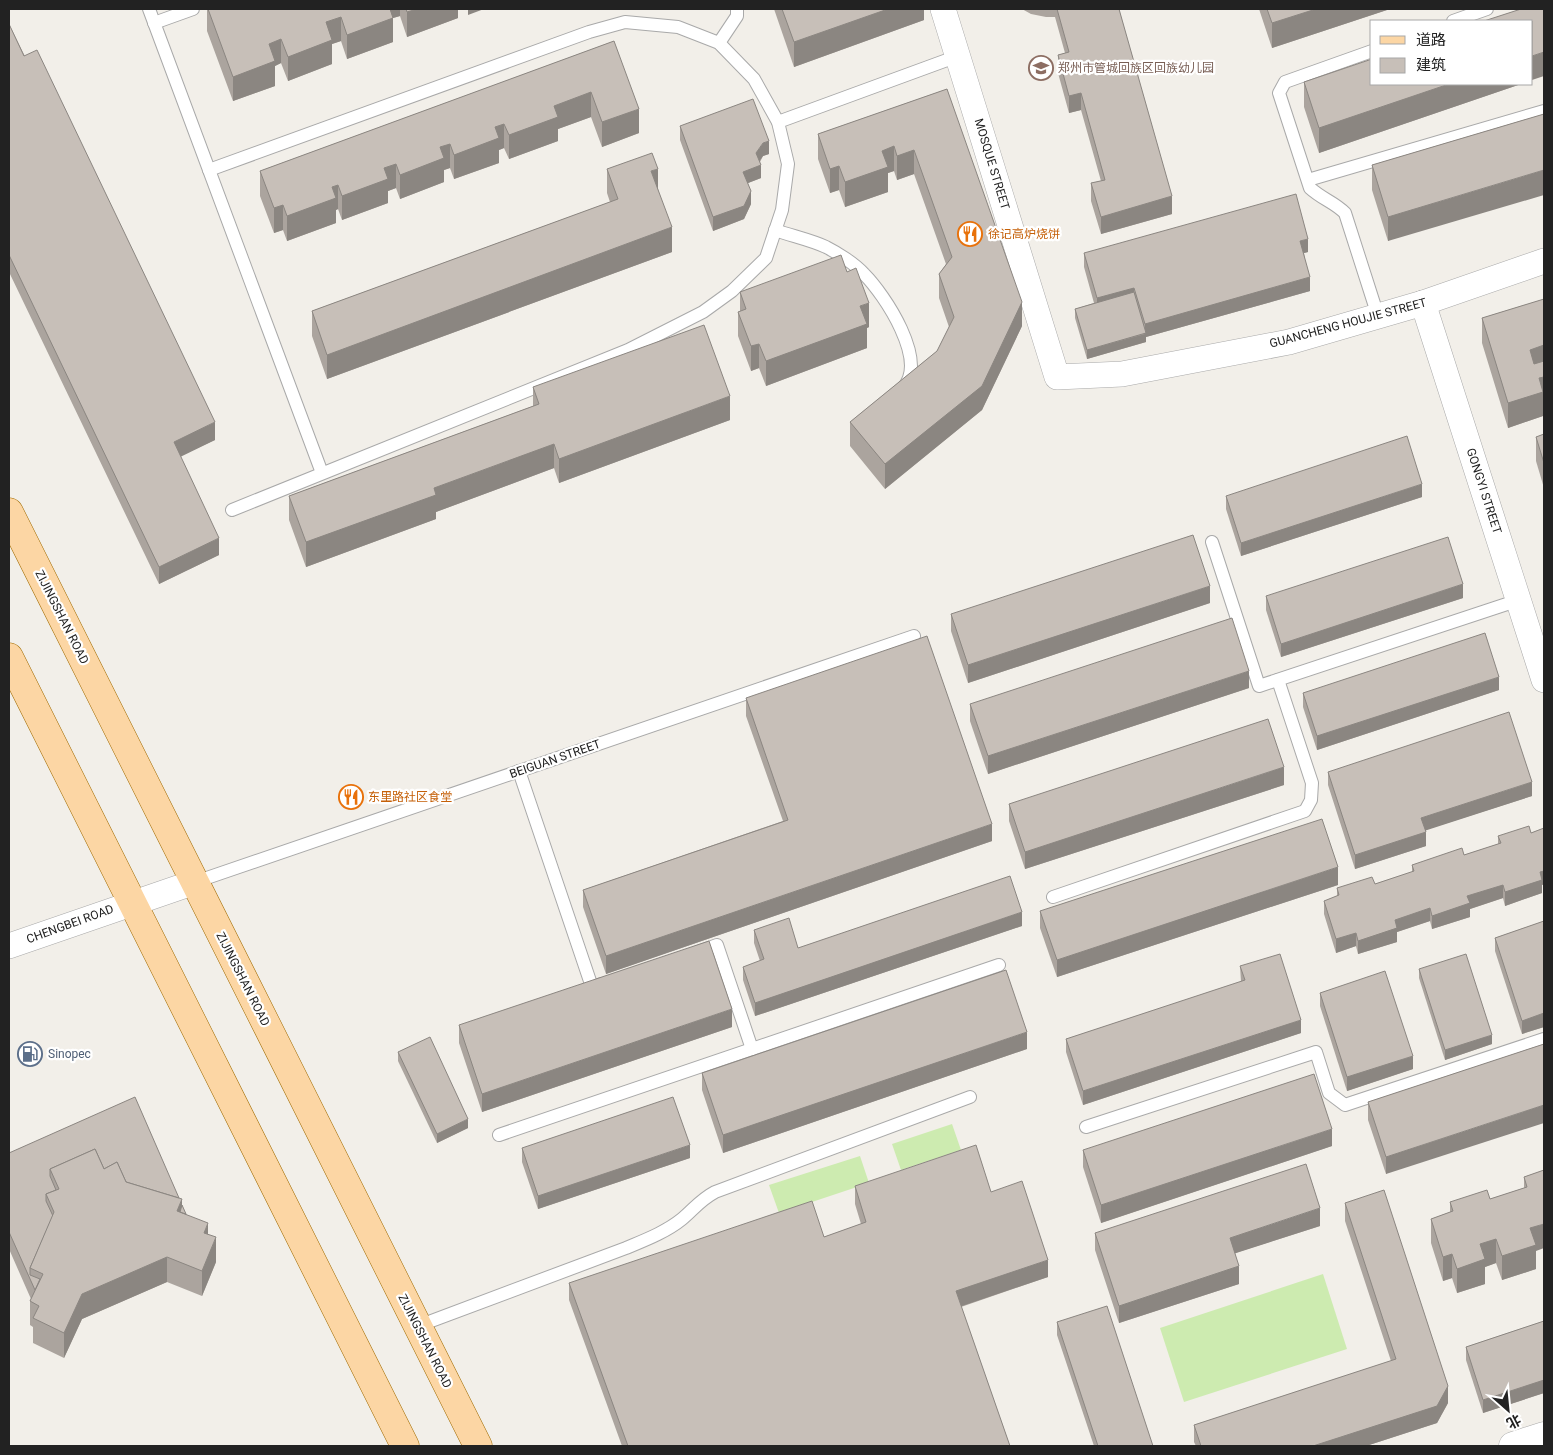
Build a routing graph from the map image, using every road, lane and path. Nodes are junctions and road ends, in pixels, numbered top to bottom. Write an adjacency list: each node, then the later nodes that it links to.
1 (149, 9): 7 (lane)
2 (193, 9): 7 (lane)
3 (737, 9): 8 (lane)
4 (943, 9): 10 (street, MOSQUE STREET)
5 (1487, 9): 6 (lane)
6 (1456, 20)
7 (154, 23): 13 (lane)
8 (719, 43): 12 (lane); 13 (lane)
9 (1370, 52): 14 (lane)
10 (958, 56): 12 (lane); 19 (street, MOSQUE STREET)
11 (1544, 110): 14 (lane)
12 (778, 122): 15 (lane)
13 (209, 170): 21 (lane)
14 (1308, 180): 18 (lane)
15 (776, 230): 20 (lane); 21 (lane)
16 (1544, 261): 17 (street, GUANCHENG HOUJIE STREET)
17 (1423, 303): 18 (street, GUANCHENG HOUJIE STREET); 25 (street, GONGYI STREET)
18 (1378, 316): 19 (street, GUANCHENG HOUJIE STREET)
19 (1057, 377)
20 (898, 393)
21 (322, 473): 22 (lane)
22 (232, 510)
23 (9, 512): 31 (main road, ZIJINGSHAN ROAD)
24 (1212, 542): 28 (lane)
25 (1519, 600): 28 (lane); 29 (street, GONGYI STREET)
26 (914, 636): 30 (lane, BEIGUAN STREET)
27 (9, 657): 33 (main road)
28 (1278, 680): 32 (lane)
29 (1544, 680)
30 (519, 771): 31 (lane, BEIGUAN STREET); 37 (lane)
31 (195, 882): 33 (street, CHENGBEI ROAD); 43 (main road, ZIJINGSHAN ROAD)
32 (1053, 897)
33 (132, 902): 34 (street, CHENGBEI ROAD); 45 (main road)
34 (9, 946)
35 (681, 957): 39 (lane)
36 (999, 966): 39 (lane)
37 (610, 981)
38 (1544, 1039): 41 (lane)
39 (752, 1049): 42 (lane)
40 (970, 1097): 43 (lane)
41 (1086, 1127)
42 (499, 1135)
43 (418, 1326): 46 (main road, ZIJINGSHAN ROAD)
44 (1544, 1436): 47 (street)
45 (405, 1446)
46 (478, 1446)
47 (1513, 1446)

